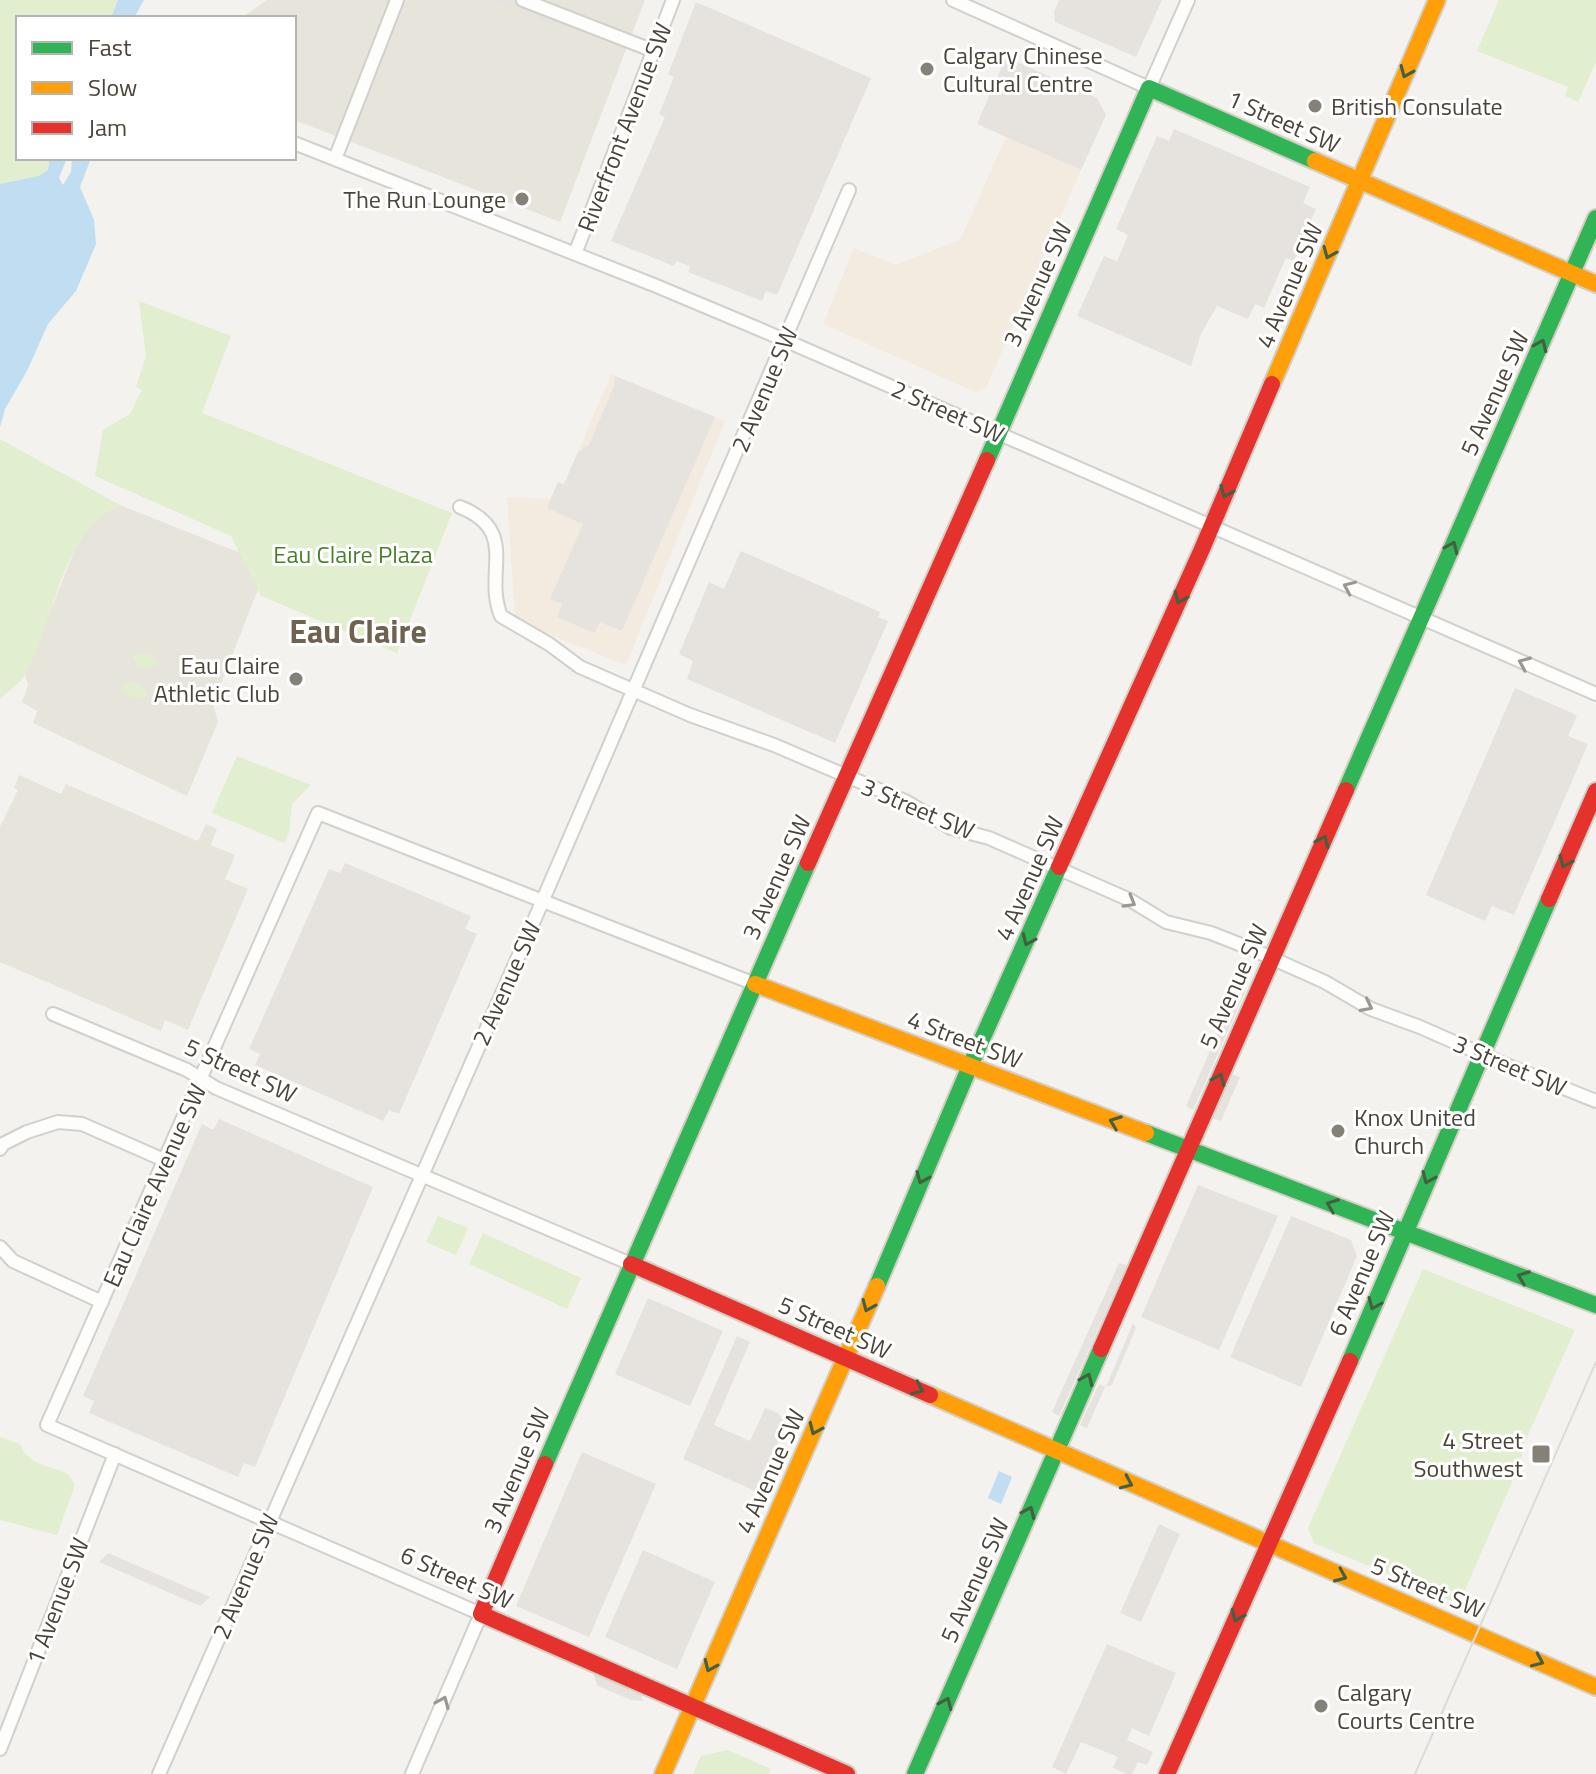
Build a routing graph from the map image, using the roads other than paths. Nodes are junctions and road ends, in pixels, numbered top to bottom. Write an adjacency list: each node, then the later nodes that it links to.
1 (397, 0): 10 (street)
2 (523, 0): 7 (street)
3 (673, 0): 7 (street, Riverfront Avenue SW)
4 (953, 0): 8 (street, 1 Street SW)
5 (1188, 0): 8 (street, 3 Avenue SW)
6 (1437, 0): 11 (main road, 4 Avenue SW, one-way to 11)
7 (654, 51): 14 (street, Riverfront Avenue SW)
8 (1149, 88): 11 (main road, 1 Street SW); 18 (main road, 3 Avenue SW)
9 (296, 144): 10 (street, 2 Street SW)
10 (335, 159): 14 (street, 2 Street SW)
11 (1360, 181): 15 (main road, 1 Street SW); 20 (main road, 4 Avenue SW, one-way to 20)
12 (849, 190): 17 (street, 2 Avenue SW)
13 (1596, 218): 15 (main road, 5 Avenue SW)
14 (575, 254): 17 (street, 2 Street SW)
15 (1572, 274): 16 (main road, 1 Street SW); 21 (main road, 5 Avenue SW, one-way to 15)
16 (1596, 284)
17 (784, 340): 18 (street, 2 Street SW); 22 (street, 2 Avenue SW)
18 (998, 432): 20 (street, 2 Street SW); 24 (main road, 3 Avenue SW)
19 (460, 507): 22 (street, 3 Street SW)
20 (1211, 527): 21 (street, 2 Street SW, one-way to 20); 27 (main road, 4 Avenue SW, one-way to 27)
21 (1421, 618): 23 (street, 2 Street SW, one-way to 21); 29 (main road, 5 Avenue SW, one-way to 21)
22 (634, 689): 24 (street, 3 Street SW); 28 (street, 2 Avenue SW)
23 (1596, 694)
24 (846, 778): 27 (street, 3 Street SW); 30 (main road, 3 Avenue SW)
25 (1596, 791): 32 (main road, 6 Avenue SW, one-way to 32)
26 (318, 813): 28 (street, 4 Street SW); 34 (street, Eau Claire Avenue SW)
27 (1060, 869): 29 (street, 3 Street SW, one-way to 29); 33 (main road, 4 Avenue SW, one-way to 33)
28 (542, 901): 30 (street, 4 Street SW); 39 (street, 2 Avenue SW)
29 (1271, 958): 32 (street, 3 Street SW, one-way to 32); 37 (main road, 5 Avenue SW, one-way to 29)
30 (755, 984): 33 (main road, 4 Street SW); 42 (main road, 3 Avenue SW)
31 (53, 1014): 34 (street, 5 Street SW)
32 (1481, 1054): 35 (street, 3 Street SW); 40 (main road, 6 Avenue SW, one-way to 40)
33 (970, 1066): 37 (main road, 4 Street SW, one-way to 33); 45 (main road, 4 Avenue SW, one-way to 45)
34 (200, 1079): 38 (street, Eau Claire Avenue SW); 39 (street, 5 Street SW)
35 (1596, 1101)
36 (0, 1149): 38 (street)
37 (1188, 1150): 40 (main road, 4 Street SW, one-way to 37); 47 (main road, 5 Avenue SW, one-way to 37)
38 (164, 1160): 43 (street, Eau Claire Avenue SW)
39 (422, 1175): 42 (street, 5 Street SW); 49 (street, 2 Avenue SW)
40 (1405, 1232): 44 (main road, 4 Street SW, one-way to 40); 50 (main road, 6 Avenue SW, one-way to 50)
41 (0, 1247): 43 (street)
42 (631, 1264): 45 (main road, 5 Street SW); 51 (main road, 3 Avenue SW)
43 (102, 1302): 46 (street, Eau Claire Avenue SW)
44 (1596, 1305)
45 (847, 1357): 47 (main road, 5 Street SW, one-way to 47); 53 (main road, 4 Avenue SW, one-way to 53)
46 (47, 1425): 48 (street, 6 Street SW)
47 (1056, 1451): 50 (main road, 5 Street SW, one-way to 50); 59 (main road, 5 Avenue SW, one-way to 47)
48 (115, 1454): 49 (street, 6 Street SW); 54 (street, 1 Avenue SW)
49 (269, 1520): 51 (street, 6 Street SW); 55 (street, 2 Avenue SW)
50 (1269, 1545): 52 (main road, 5 Street SW, one-way to 52); 60 (main road, 6 Avenue SW, one-way to 60)
51 (481, 1614): 53 (main road, 6 Street SW); 56 (street, 3 Avenue SW, one-way to 51)
52 (1596, 1687)
53 (692, 1706): 57 (main road, 4 Avenue SW); 58 (main road, 6 Street SW)
54 (0, 1749)
55 (159, 1774)
56 (412, 1774)
57 (663, 1774)
58 (847, 1774)
59 (915, 1774)
60 (1167, 1774)

